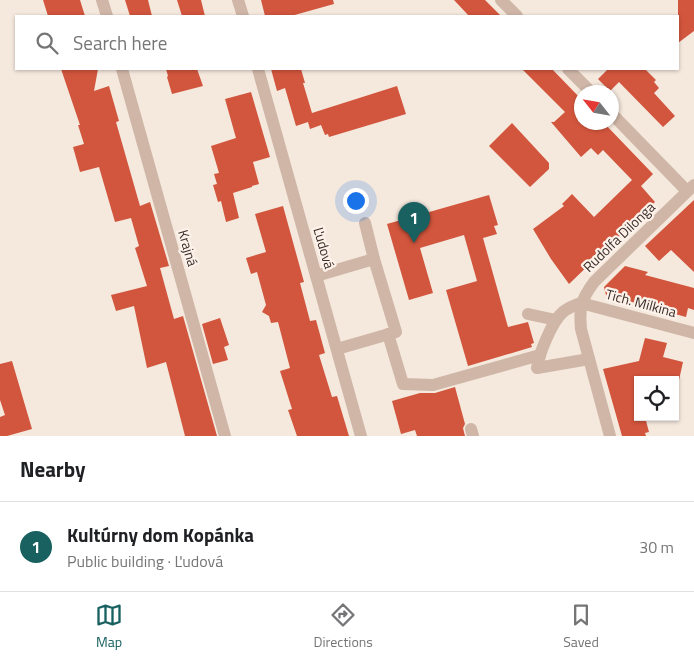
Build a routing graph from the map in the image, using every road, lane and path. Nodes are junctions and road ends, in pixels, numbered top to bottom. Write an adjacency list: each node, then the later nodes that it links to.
1 (102, 0): 4 (street)
2 (238, 0): 5 (street)
3 (501, 0): 6 (street)
4 (107, 15)
5 (243, 15)
6 (516, 15)
7 (122, 70): 24 (street, Krajná)
8 (258, 70): 15 (street, Ľudová)
9 (569, 70): 10 (street)
10 (584, 85)
11 (619, 121): 12 (street)
12 (691, 188): 16 (street, Rudolfa Dilonga)
13 (365, 223): 14 (street)
14 (374, 259): 15 (street); 20 (street)
15 (316, 276): 21 (street, Ľudová)
16 (581, 303): 18 (street); 19 (street, Tich. Milkina); 23 (street)
17 (528, 314): 18 (street)
18 (556, 320): 22 (street)
19 (694, 333)
20 (388, 334): 21 (street); 22 (street)
21 (337, 349): 25 (street, Ľudová)
22 (540, 355): 23 (street)
23 (589, 359): 26 (street)
24 (225, 436)
25 (361, 436)
26 (610, 436)

